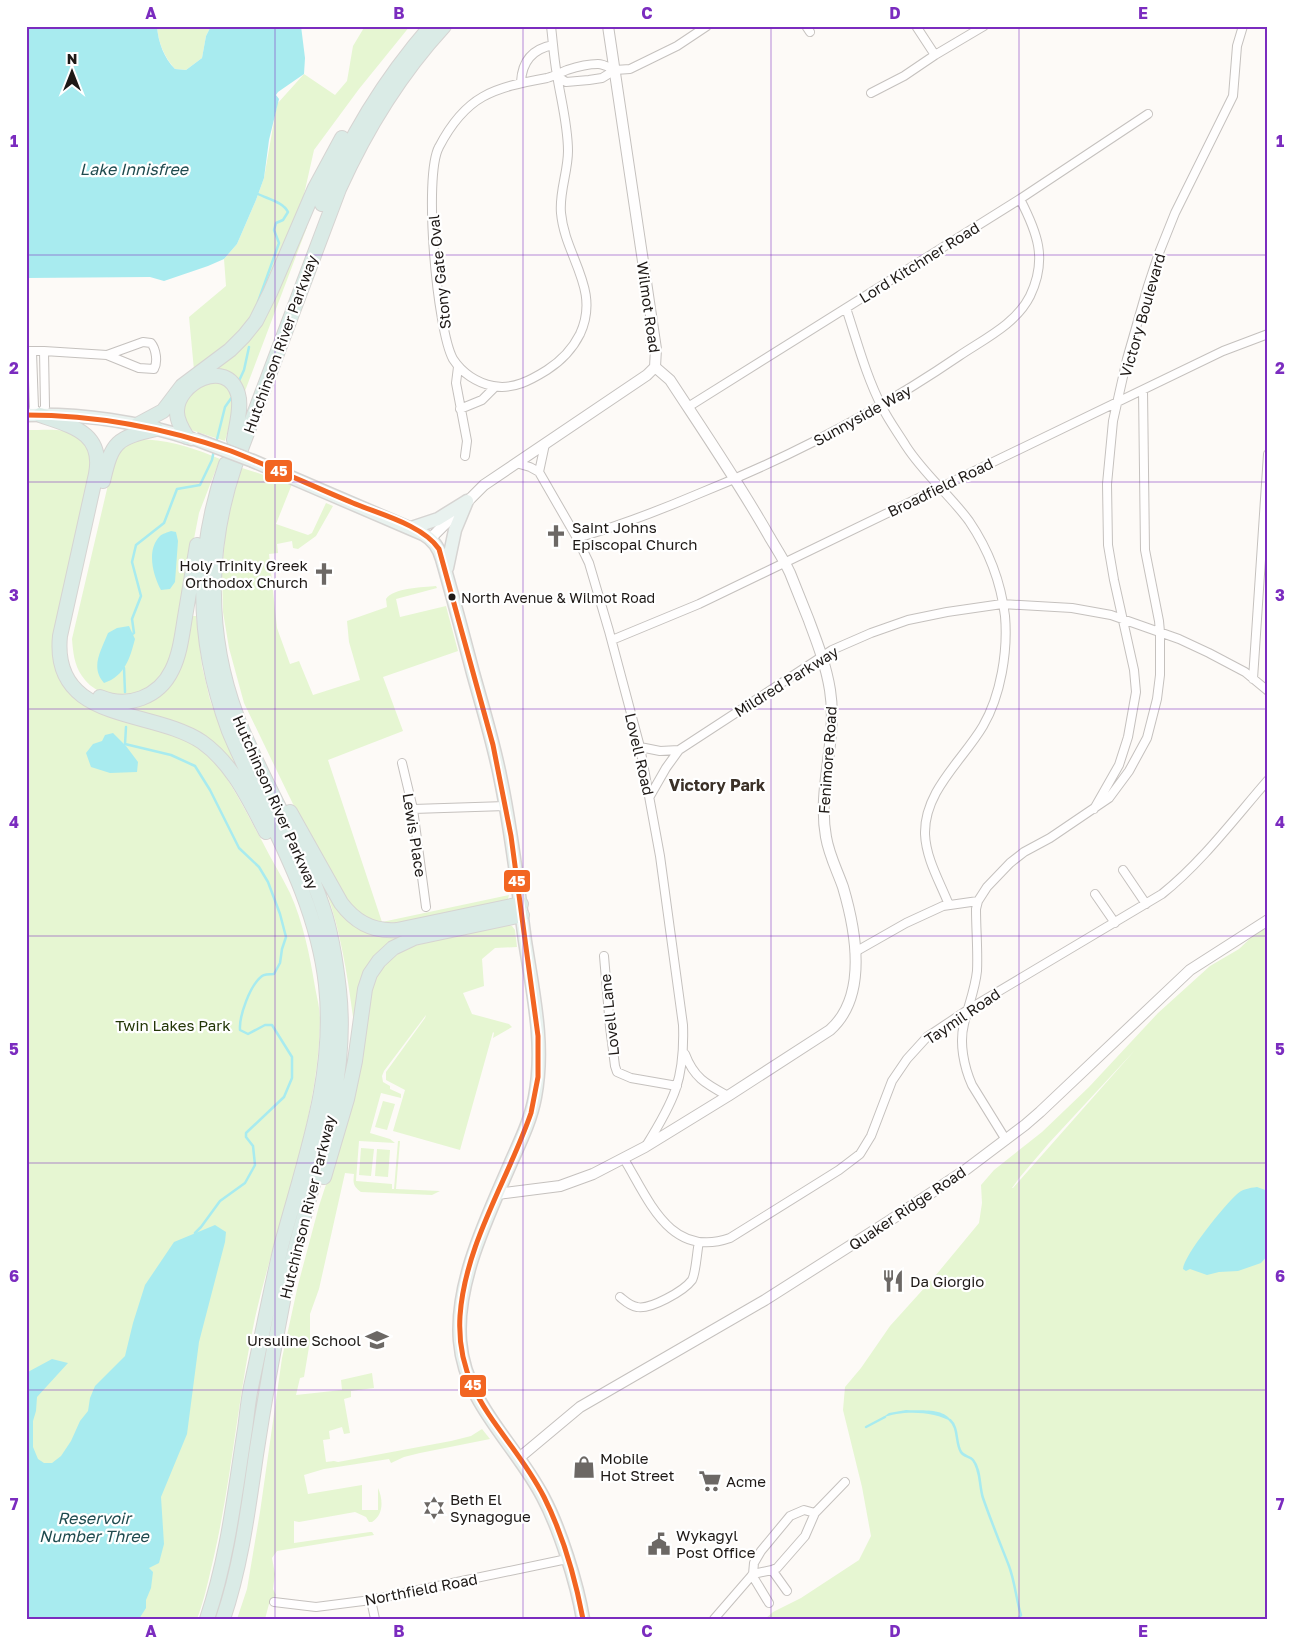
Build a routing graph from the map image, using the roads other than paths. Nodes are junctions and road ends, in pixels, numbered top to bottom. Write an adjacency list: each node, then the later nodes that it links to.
1 (431, 26): 11 (highway, Hutchinson River Parkway)
2 (444, 26): 64 (highway, Hutchinson River Parkway)
3 (551, 26): 9 (street)
4 (608, 26): 12 (street, Wilmot Road)
5 (706, 26): 12 (street)
6 (916, 26): 10 (street)
7 (984, 26): 10 (street)
8 (1243, 26): 29 (street, Victory Boulevard)
9 (553, 46): 13 (street); 14 (street)
10 (935, 55): 15 (street)
11 (405, 56): 34 (highway); 37 (highway, Hutchinson River Parkway)
12 (615, 70): 13 (street, Stony Gate Oval); 13 (street, Stony Gate Oval); 24 (street, Wilmot Road)
13 (557, 76): 14 (street, Stony Gate Oval); 27 (street)
14 (521, 82): 23 (street, Stony Gate Oval)
15 (871, 94)
16 (1148, 114): 17 (street, Lord Kitchner Road)
17 (1020, 198): 18 (street, Lord Kitchner Road); 30 (street, Sunnyside Way)
18 (846, 308): 30 (street); 31 (street, Lord Kitchner Road)
19 (1268, 334): 28 (street, Broadfield Road)
20 (29, 351): 21 (street); 25 (street)
21 (44, 351): 22 (street); 26 (street)
22 (107, 355): 22 (street)
23 (458, 367): 27 (street); 32 (street)
24 (655, 367): 31 (street, Fenimore Road); 38 (street, Wilmot Road)
25 (33, 380): 26 (street); 33 (street)
26 (44, 380): 33 (street)
27 (495, 387): 32 (street)
28 (1143, 390): 29 (street, Broadfield Road); 56 (street, Victory Boulevard)
29 (1117, 402): 46 (street, Broadfield Road); 55 (street, Victory Boulevard)
30 (882, 406): 43 (street, Sunnyside Way); 46 (street)
31 (688, 407): 43 (street, Fenimore Road)
32 (460, 409): 40 (street)
33 (33, 415): 34 (main road); 78 (highway)
34 (137, 425): 35 (main road)
35 (156, 429): 36 (main road); 45 (highway)
36 (191, 438): 37 (highway); 48 (main road, bridge)
37 (234, 440): 45 (highway, Hutchinson River Parkway)
38 (545, 444): 41 (street, Wilmot Road); 42 (street)
39 (1268, 454): 44 (street)
40 (465, 456)
41 (516, 463): 42 (street); 47 (street, Wilmot Road)
42 (539, 472): 50 (street, Lovell Road)
43 (735, 480): 50 (street, Sunnyside Way); 51 (street, Fenimore Road)
44 (1267, 482): 53 (street)
45 (219, 483): 78 (highway, Hutchinson River Parkway)
46 (939, 487): 51 (street, Broadfield Road); 54 (street)
47 (467, 501): 48 (main road); 49 (street, Wilmot Road); 52 (main road)
48 (411, 528): 49 (main road)
49 (430, 538): 52 (main road)
50 (577, 538): 57 (street, Lovell Road)
51 (784, 563): 57 (street, Broadfield Road); 58 (street, Fenimore Road)
52 (446, 572): 67 (main road)
53 (1264, 579): 59 (street)
54 (1002, 604): 55 (street, Mildred Parkway); 58 (street, Mildred Parkway); 74 (street)
55 (1122, 619): 56 (street, Mildred Parkway); 69 (street, Victory Boulevard)
56 (1160, 632): 59 (street, Mildred Parkway); 69 (street, Victory Boulevard)
57 (612, 640): 61 (street, Lovell Road)
58 (823, 657): 62 (street, Mildred Parkway); 80 (street, Fenimore Road)
59 (1253, 679): 60 (street, Mildred Parkway)
60 (1268, 691)
61 (640, 747): 62 (street); 66 (street, Lovell Road)
62 (679, 750): 66 (street, Mildred Parkway)
63 (402, 763): 68 (street, Lewis Place)
64 (258, 765): 76 (highway); 91 (highway, Hutchinson River Parkway)
65 (1268, 780): 73 (street, Taymil Road)
66 (650, 797): 83 (street, Lovell Road)
67 (506, 806): 68 (street); 76 (main road)
68 (413, 808): 75 (street, Lewis Place)
69 (1094, 809): 72 (street, Victory Boulevard)
70 (1123, 870): 73 (street)
71 (1095, 894): 79 (street)
72 (978, 901): 74 (street); 82 (street)
73 (1146, 904): 79 (street, Taymil Road)
74 (948, 905): 80 (street)
75 (426, 907)
76 (521, 909): 89 (main road); 91 (highway)
77 (1268, 920): 86 (street, Quaker Ridge Road)
78 (314, 922): 103 (highway, Hutchinson River Parkway)
79 (1115, 923): 82 (street, Taymil Road)
80 (855, 952): 85 (street, Fenimore Road)
81 (604, 956): 84 (street, Lovell Lane)
82 (969, 1009): 86 (street); 90 (street, Taymil Road)
83 (684, 1051): 84 (street, Lovell Road); 85 (street, Lovell Road)
84 (677, 1086): 87 (street, Lovell Road)
85 (728, 1096): 87 (street, Fenimore Road)
86 (1006, 1140): 93 (street, Quaker Ridge Road)
87 (645, 1147): 88 (street, Lovell Road)
88 (624, 1159): 89 (street, Lovell Road); 90 (street, Taymil Road)
89 (497, 1194): 93 (main road)
90 (699, 1242): 92 (street)
91 (290, 1269): 104 (highway, Hutchinson River Parkway)
92 (620, 1297)
93 (519, 1458): 96 (main road)
94 (845, 1482): 95 (street)
95 (815, 1513): 97 (street); 98 (street)
96 (567, 1559): 100 (street, Northfield Road); 106 (main road)
97 (772, 1570): 98 (street); 99 (street)
98 (753, 1575): 102 (street); 107 (street)
99 (787, 1591)
100 (371, 1600): 101 (street, Northfield Road); 105 (street)
101 (274, 1602)
102 (769, 1602)
103 (207, 1619)
104 (223, 1619)
105 (375, 1619)
106 (583, 1619)
107 (714, 1619)

